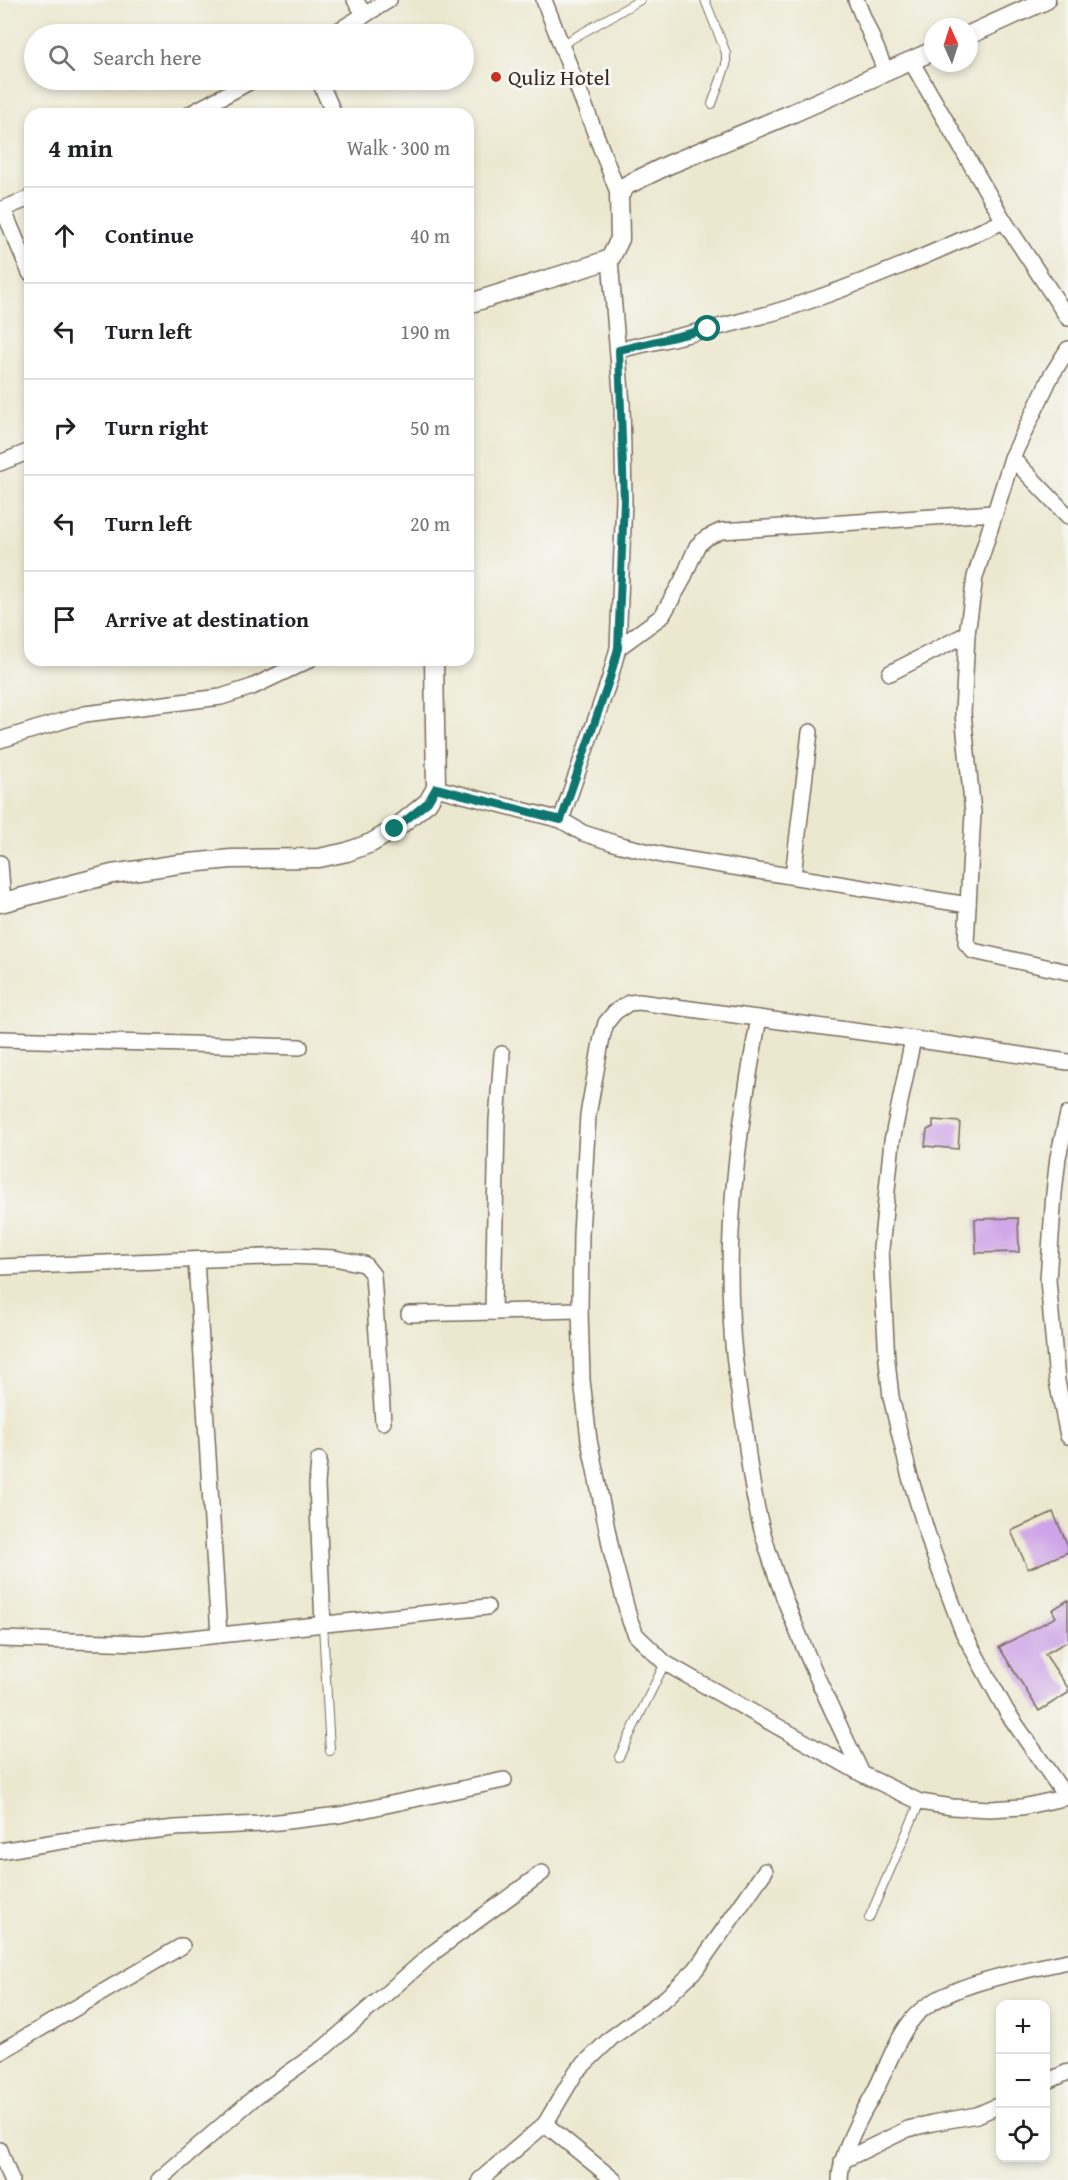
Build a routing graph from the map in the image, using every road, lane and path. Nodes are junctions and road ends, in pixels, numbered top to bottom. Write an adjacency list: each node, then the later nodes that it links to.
1 (355, 0): 8 (street)
2 (388, 0): 8 (street)
3 (544, 0): 11 (street)
4 (640, 0): 11 (lane)
5 (705, 0): 17 (lane)
6 (856, 0): 14 (street)
7 (1046, 0): 10 (street)
8 (365, 15): 9 (street)
9 (350, 24)
10 (978, 31)
11 (561, 45): 20 (street)
12 (924, 55): 13 (street)
13 (911, 61): 14 (street); 23 (street)
14 (886, 72): 20 (street)
15 (234, 90): 18 (street)
16 (323, 90): 19 (street)
17 (712, 104)
18 (201, 108)
19 (331, 108)
20 (619, 195): 24 (street)
21 (24, 201): 22 (street)
22 (2, 210): 25 (street)
23 (1004, 221): 27 (street); 29 (street)
24 (610, 259): 26 (street); 29 (street)
25 (24, 260)
26 (474, 302)
27 (1068, 318)
28 (1068, 349): 31 (street)
29 (619, 350): 36 (street)
30 (24, 453): 32 (street)
31 (1012, 458): 33 (street); 34 (street)
32 (0, 463)
33 (994, 513): 35 (street); 36 (street)
34 (1068, 516)
35 (967, 634): 39 (street); 47 (street)
36 (618, 648): 43 (street)
37 (296, 666): 41 (street)
38 (434, 666): 42 (street)
39 (890, 673)
40 (810, 732): 45 (street)
41 (0, 740)
42 (436, 788): 43 (street); 46 (street)
43 (561, 820): 45 (street)
44 (0, 863): 46 (street)
45 (793, 876): 47 (street)
46 (1, 903)
47 (968, 905): 48 (street)
48 (1068, 972)
49 (759, 1018): 51 (street); 58 (street); 71 (street)
50 (0, 1039): 52 (street)
51 (913, 1039): 54 (street); 73 (street)
52 (300, 1047)
53 (502, 1054): 59 (street)
54 (1068, 1062)
55 (1068, 1114): 62 (street)
56 (196, 1260): 57 (street); 61 (street); 66 (street)
57 (0, 1267)
58 (580, 1310): 59 (street); 68 (street)
59 (493, 1312): 60 (street)
60 (409, 1314)
61 (382, 1422)
62 (1068, 1436)
63 (319, 1460): 65 (street)
64 (487, 1607): 65 (street)
65 (323, 1625): 66 (street); 69 (lane)
66 (219, 1635): 67 (street)
67 (0, 1639)
68 (665, 1663): 70 (lane); 71 (street)
69 (330, 1751)
70 (619, 1757)
71 (862, 1774): 74 (street)
72 (504, 1780): 75 (street)
73 (1067, 1797): 74 (street)
74 (920, 1802): 78 (lane)
75 (0, 1851)
76 (765, 1871): 85 (street)
77 (542, 1873): 89 (street)
78 (869, 1918)
79 (182, 1946): 81 (street)
80 (1068, 1961): 87 (street)
81 (0, 2052)
82 (1068, 2072): 83 (street)
83 (1050, 2080)
84 (996, 2107): 87 (street)
85 (545, 2124): 90 (street); 91 (street)
86 (0, 2150): 88 (street)
87 (842, 2161): 92 (street)
88 (11, 2180)
89 (159, 2180)
90 (480, 2180)
91 (614, 2180)
92 (840, 2180)

